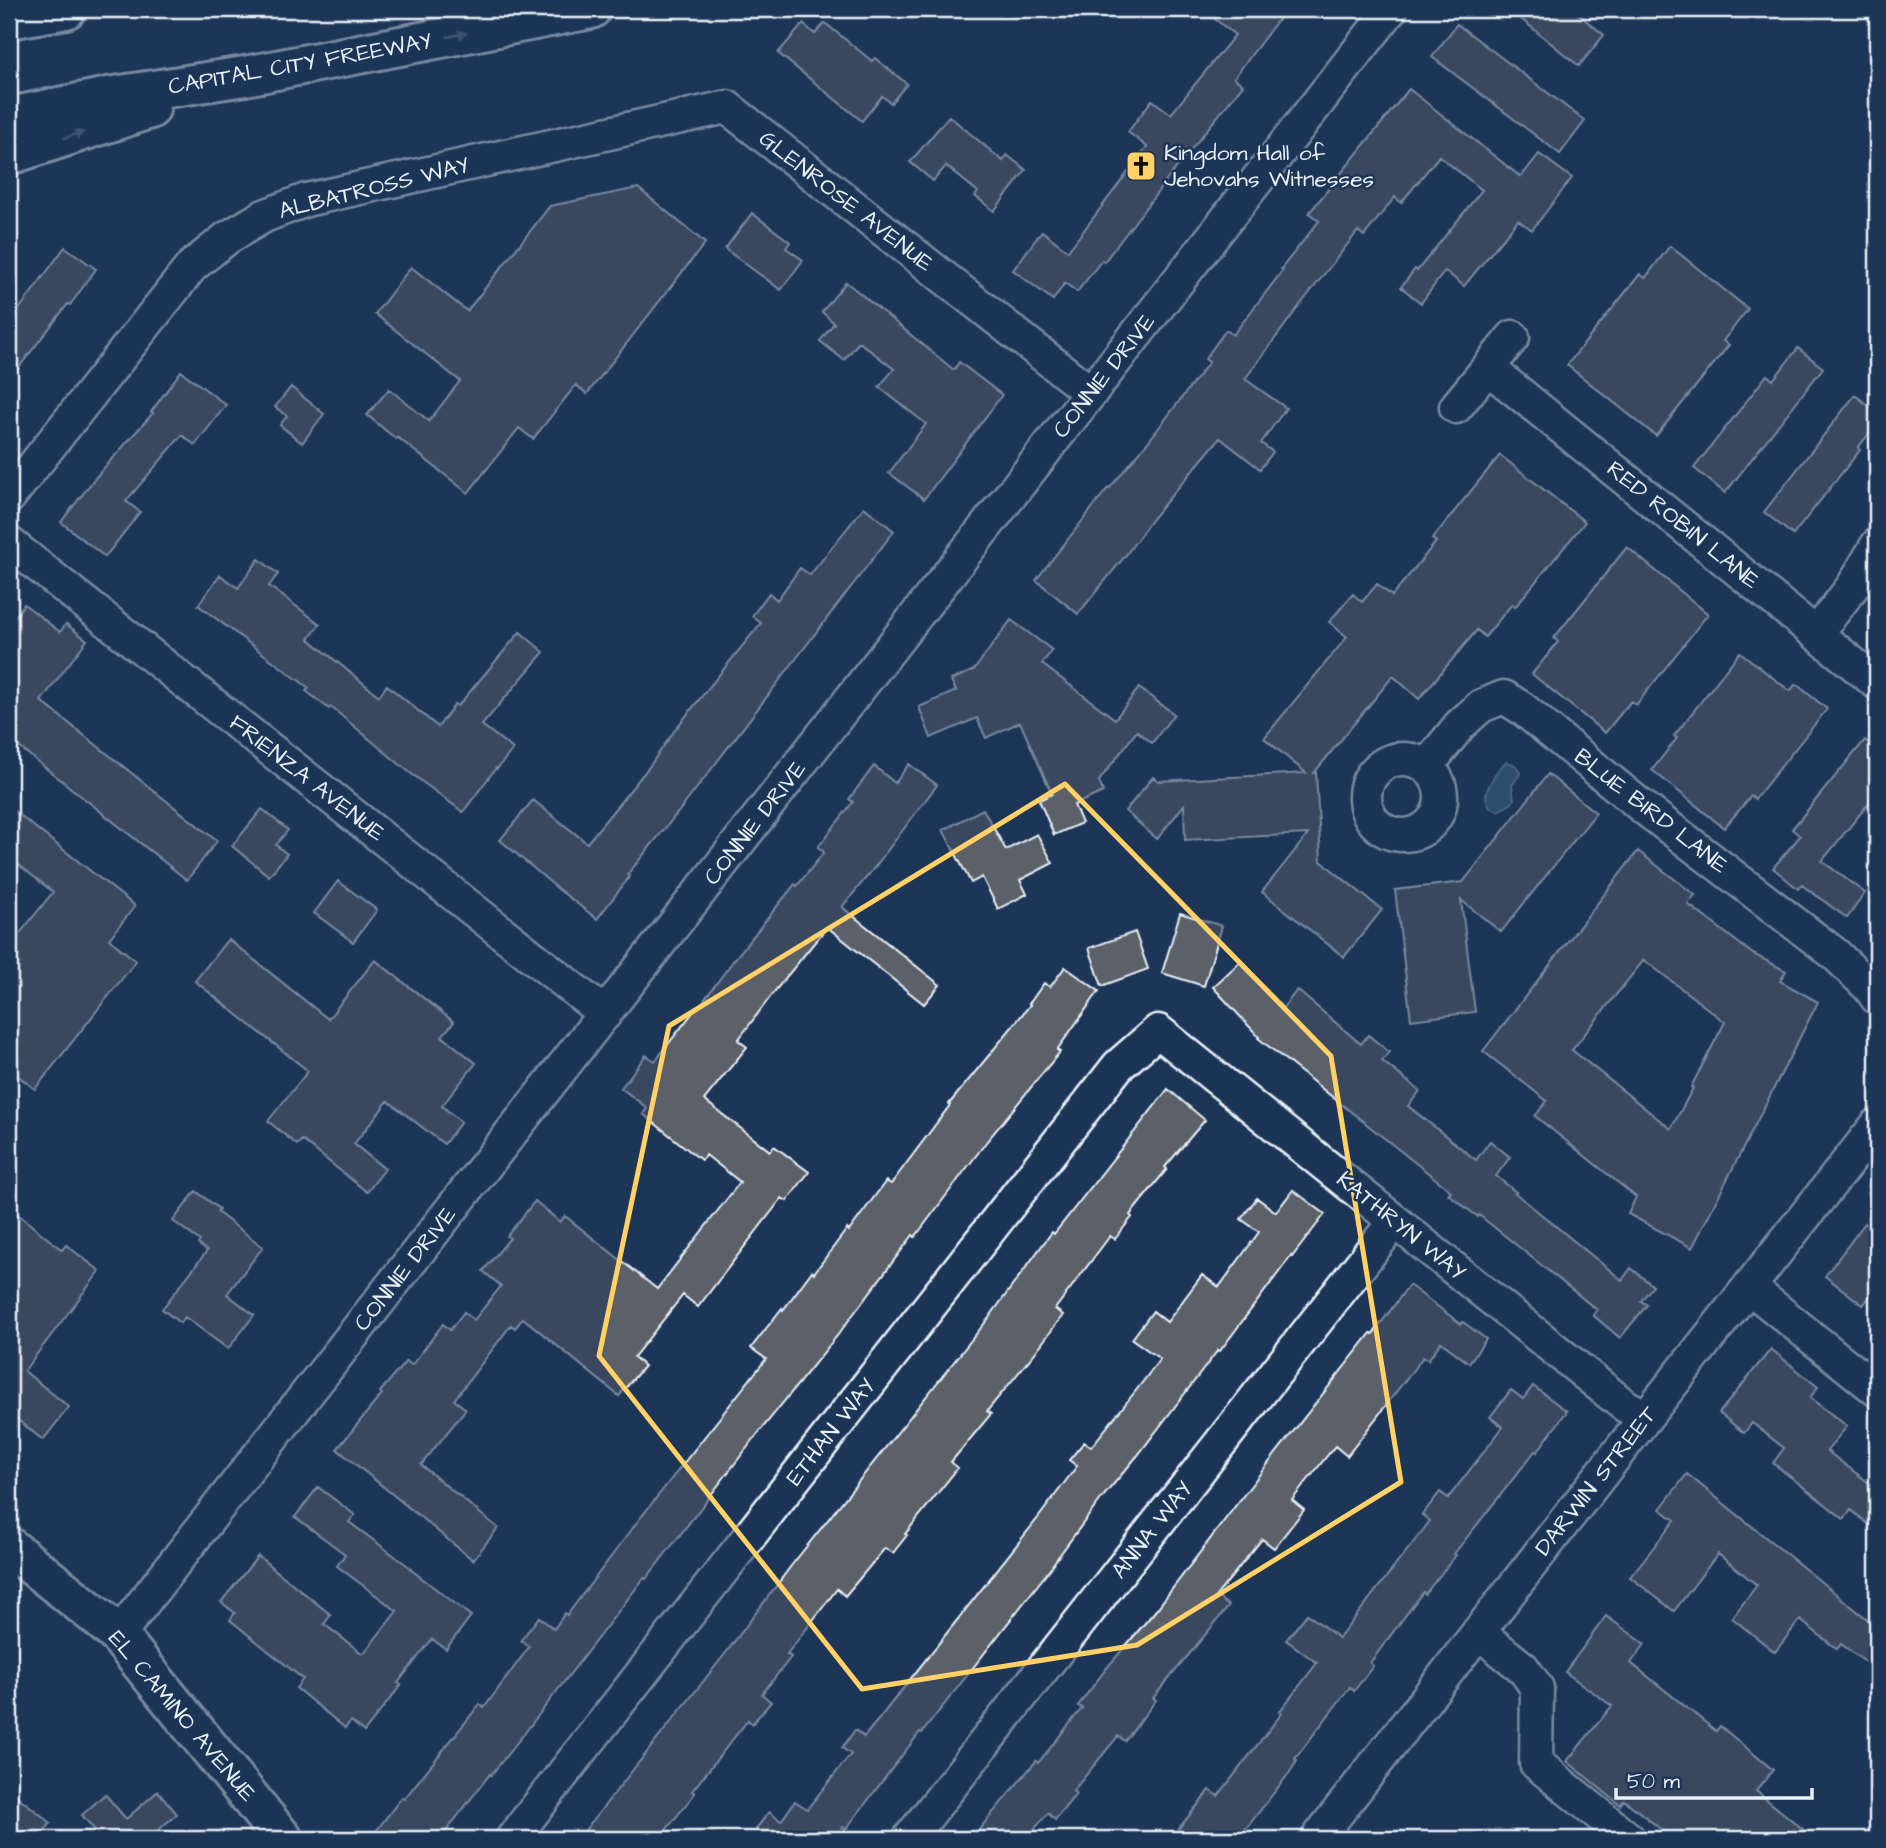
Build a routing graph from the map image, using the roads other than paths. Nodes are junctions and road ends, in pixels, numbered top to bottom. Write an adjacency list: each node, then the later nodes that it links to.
1 (65, 9): 4 (main road)
2 (590, 9): 5 (main road, CAPITAL CITY FREEWAY, one-way to 2)
3 (1391, 9): 11 (street, CONNIE DRIVE)
4 (9, 19)
5 (245, 76): 6 (main road, CAPITAL CITY FREEWAY); 8 (main road, one-way to 5)
6 (9, 117)
7 (572, 142): 11 (street, GLENROSE AVENUE); 13 (street, ALBATROSS WAY)
8 (9, 155)
9 (1513, 337): 10 (street)
10 (1488, 368): 12 (street); 16 (street, RED ROBIN LANE)
11 (1091, 393): 20 (street, CONNIE DRIVE)
12 (1456, 407)
13 (9, 498)
14 (9, 543): 20 (street, FRIENZA AVENUE)
15 (1877, 545): 16 (street)
16 (1817, 633): 17 (street, RED ROBIN LANE)
17 (1877, 683)
18 (1426, 767): 19 (street, BLUE BIRD LANE)
19 (1877, 998)
20 (605, 1014): 29 (street, CONNIE DRIVE)
21 (1158, 1031): 23 (street, KATHRYN WAY); 31 (street, ETHAN WAY)
22 (1877, 1125): 24 (street, DARWIN STREET)
23 (1395, 1221): 26 (street, KATHRYN WAY); 32 (street, ANNA WAY)
24 (1749, 1287): 25 (street); 26 (street, DARWIN STREET)
25 (1877, 1390)
26 (1646, 1417): 28 (street, DARWIN STREET)
27 (9, 1547): 29 (main road, EL CAMINO AVENUE)
28 (1478, 1632): 33 (street, DARWIN STREET); 34 (street)
29 (118, 1635): 30 (main road, EL CAMINO AVENUE)
30 (283, 1839)
31 (512, 1839)
32 (909, 1839)
33 (1317, 1839)
34 (1629, 1839)

